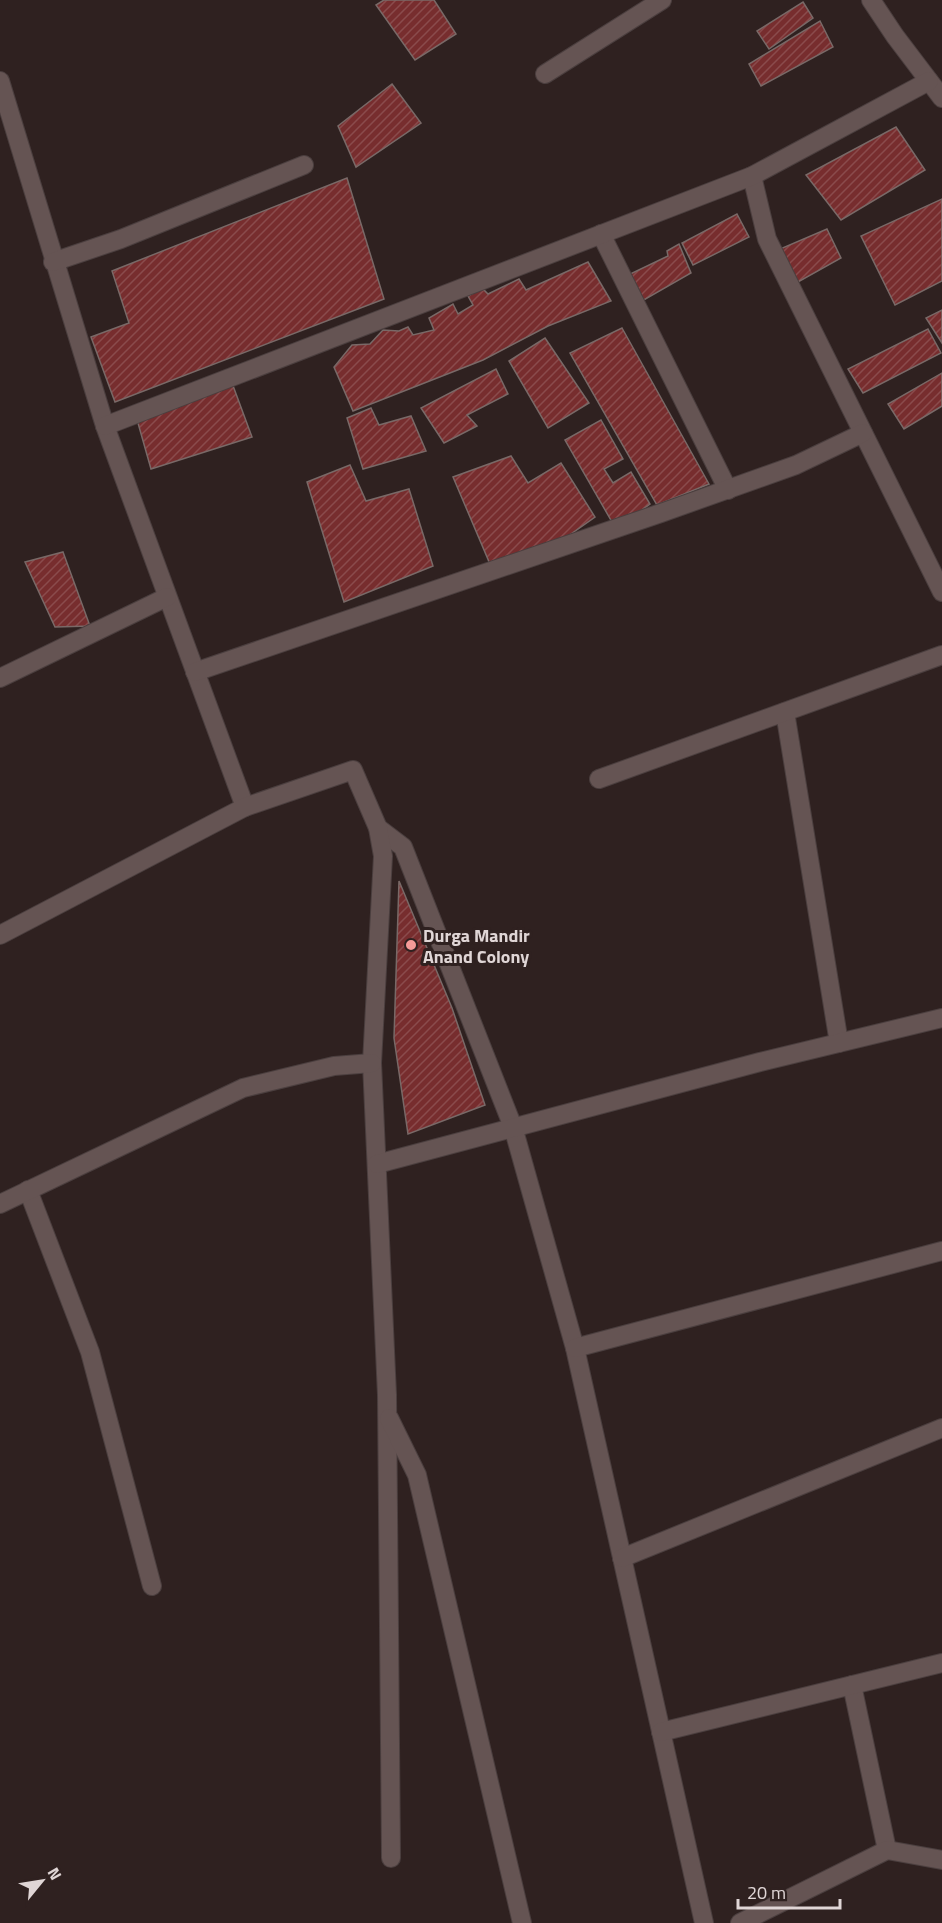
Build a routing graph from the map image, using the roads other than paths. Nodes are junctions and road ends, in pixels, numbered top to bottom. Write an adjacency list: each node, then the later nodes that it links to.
1 (662, 0): 3 (street)
2 (871, 0): 5 (street)
3 (545, 74)
4 (0, 81): 10 (street)
5 (929, 81): 6 (street); 8 (street)
6 (942, 98)
7 (304, 165): 10 (street)
8 (752, 176): 9 (street); 12 (street)
9 (601, 234): 11 (street); 13 (street)
10 (53, 262): 11 (street)
11 (105, 426): 15 (street)
12 (863, 433): 13 (street); 14 (street)
13 (728, 489): 17 (street)
14 (942, 592)
15 (167, 597): 17 (street); 18 (street)
16 (942, 655): 19 (street)
17 (195, 672): 21 (street)
18 (0, 678)
19 (785, 712): 20 (street); 25 (street)
20 (599, 779)
21 (245, 807): 22 (street); 23 (street)
22 (378, 828): 26 (street); 27 (street)
23 (0, 935)
24 (942, 1018): 25 (street)
25 (839, 1043): 27 (street)
26 (372, 1063): 28 (street); 29 (street)
27 (513, 1127): 28 (street); 32 (street)
28 (377, 1164): 33 (street)
29 (28, 1190): 30 (street); 36 (street)
30 (0, 1204)
31 (942, 1251): 32 (street)
32 (575, 1348): 35 (street)
33 (387, 1414): 41 (street); 43 (street)
34 (942, 1428): 35 (street)
35 (622, 1558): 39 (street)
36 (152, 1586)
37 (942, 1663): 38 (street)
38 (852, 1685): 39 (street); 40 (street)
39 (660, 1732): 44 (street)
40 (887, 1850): 42 (street); 45 (street)
41 (391, 1858)
42 (942, 1860)
43 (522, 1923)
44 (704, 1923)
45 (740, 1923)

